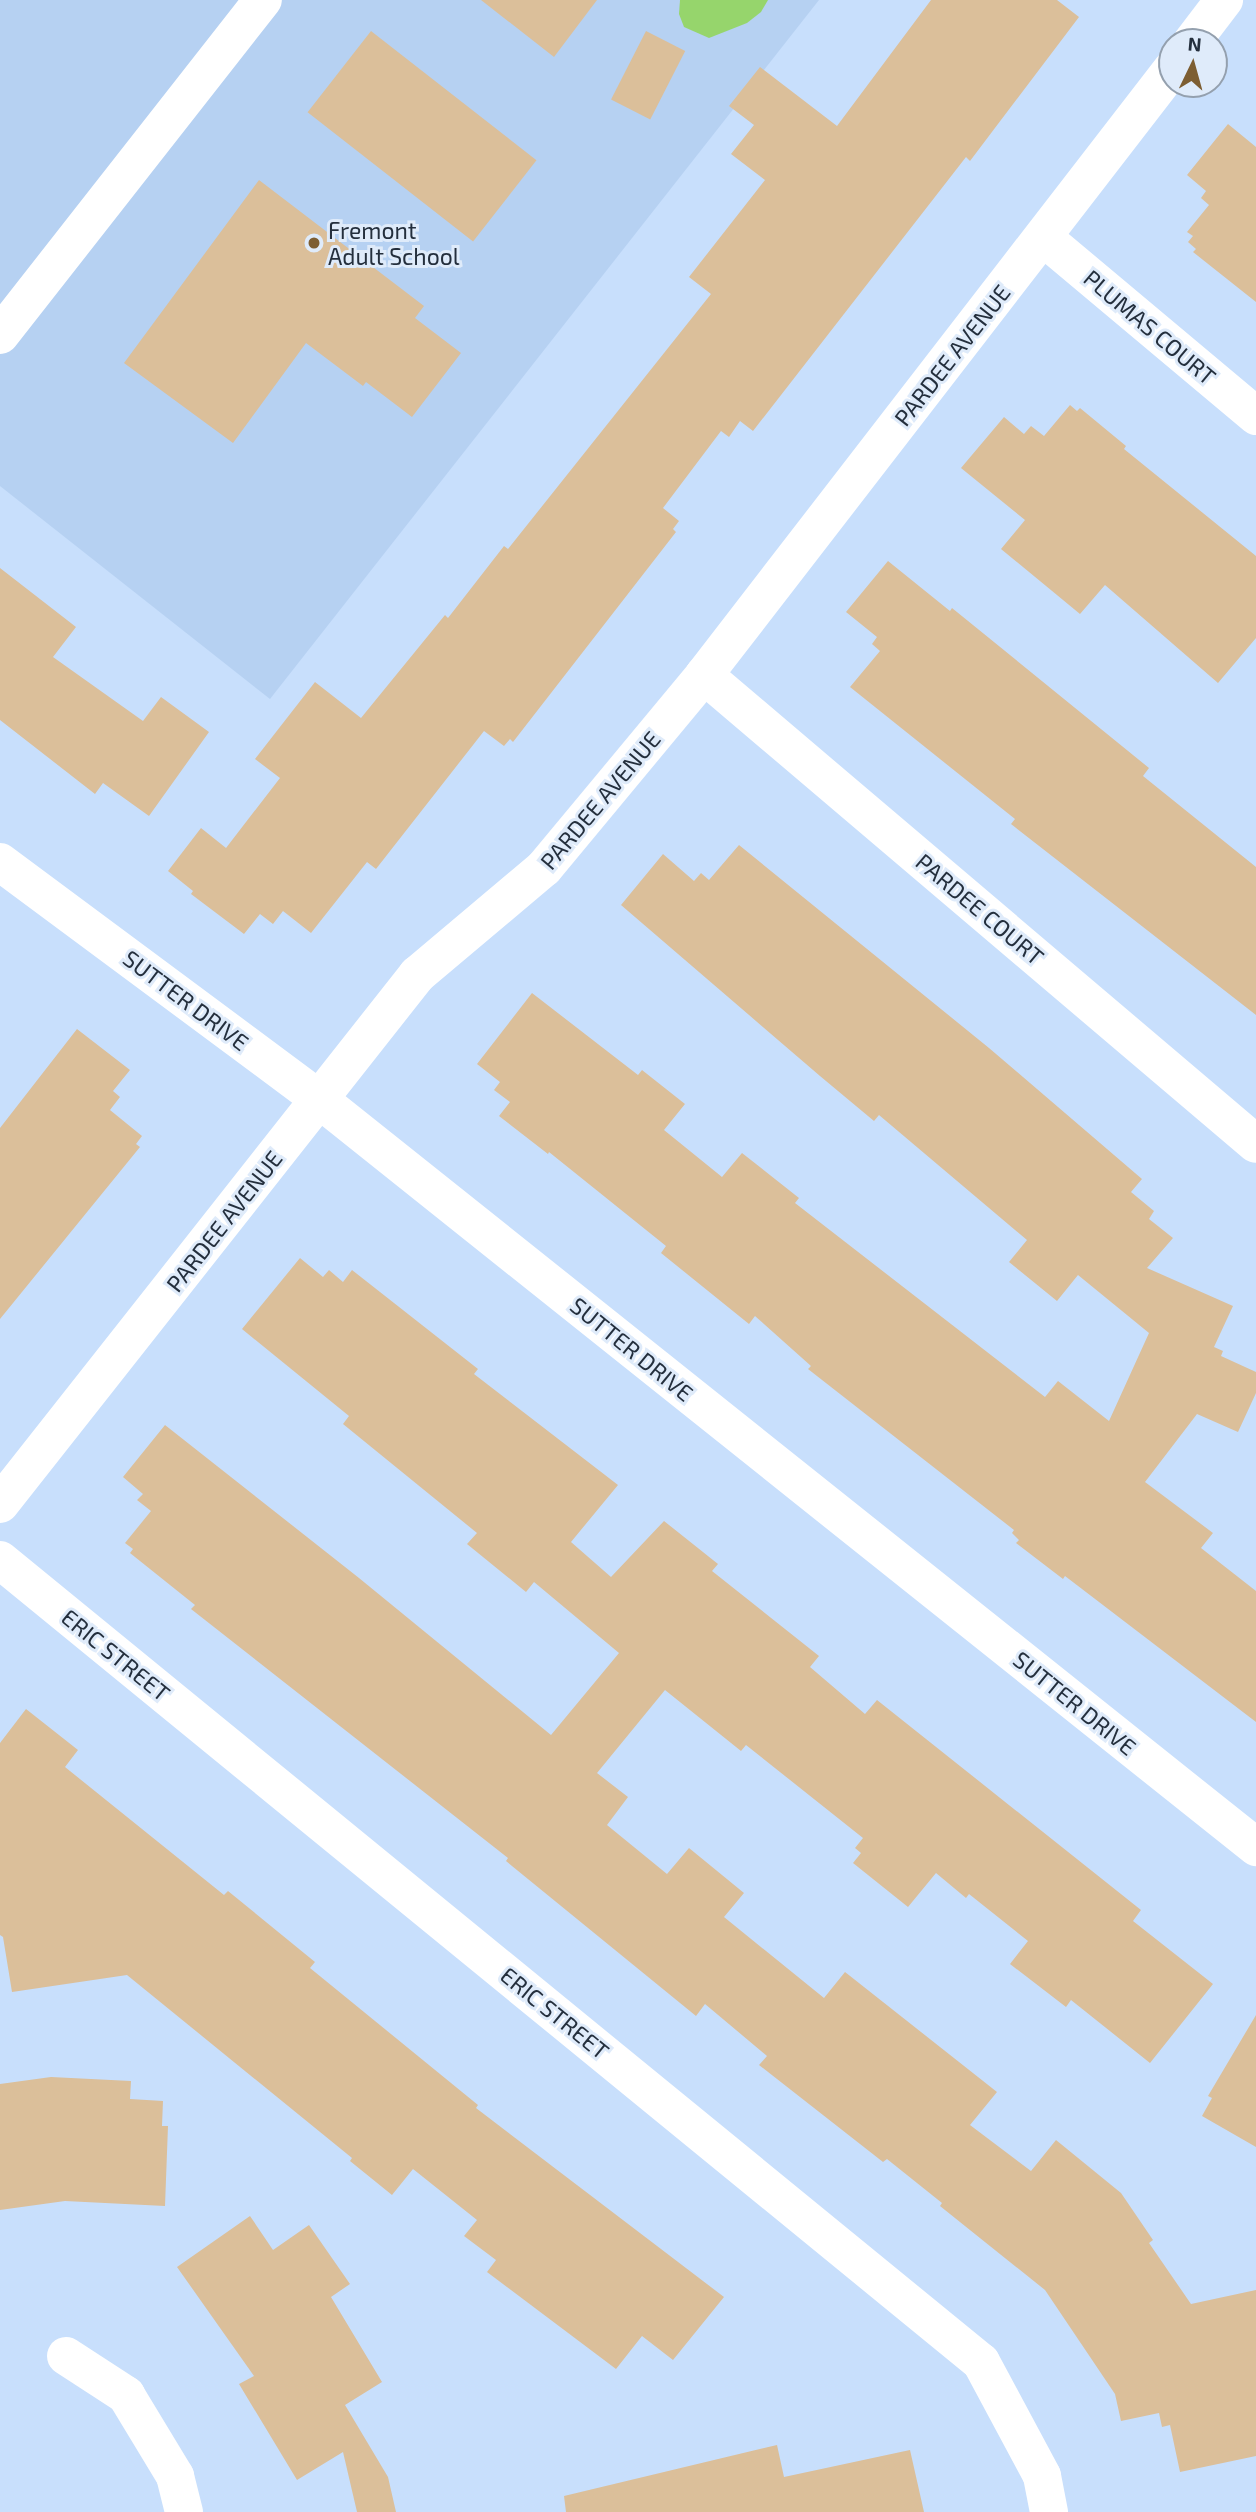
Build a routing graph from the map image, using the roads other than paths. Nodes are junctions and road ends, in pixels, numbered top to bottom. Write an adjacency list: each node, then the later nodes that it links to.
1 (263, 0): 6 (street)
2 (1224, 0): 3 (street)
3 (1203, 28)
4 (1158, 87): 5 (street, PARDEE AVENUE)
5 (1044, 238): 7 (street, PLUMAS COURT); 8 (street, PARDEE AVENUE)
6 (0, 335)
7 (1256, 416)
8 (704, 675): 10 (street, PARDEE AVENUE); 11 (street, PARDEE COURT)
9 (0, 862): 10 (street, SUTTER DRIVE)
10 (320, 1100): 12 (street, PARDEE AVENUE); 14 (street, SUTTER DRIVE)
11 (1256, 1144)
12 (0, 1504)
13 (0, 1560): 17 (street, ERIC STREET)
14 (1256, 1847)
15 (66, 2356): 16 (street)
16 (184, 2512)
17 (1049, 2512)

